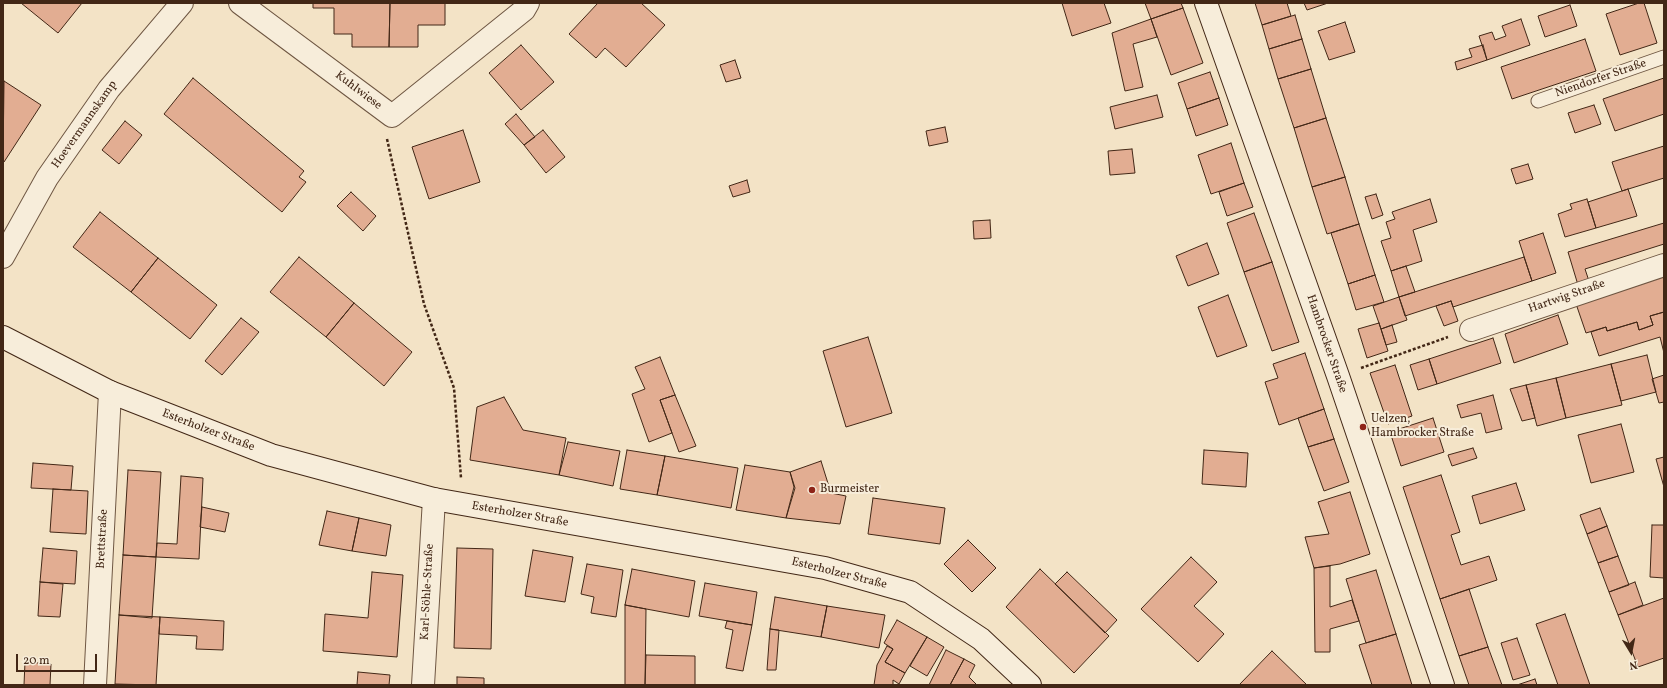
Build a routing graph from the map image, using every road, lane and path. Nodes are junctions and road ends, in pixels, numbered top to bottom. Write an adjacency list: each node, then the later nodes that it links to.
1 (182, 3): 8 (street, Hoevermannskamp)
2 (240, 3): 7 (street, Kuhlwiese)
3 (528, 3): 7 (street, Kuhlwiese)
4 (1206, 3): 12 (street, Hambrocker Straße)
5 (1664, 58): 6 (lane, Niendorfer Straße)
6 (1538, 101)
7 (379, 107): 15 (path)
8 (3, 257)
9 (1664, 264): 10 (street, Hartwig Straße)
10 (1470, 330): 12 (path)
11 (3, 337): 13 (street, Esterholzer Straße)
12 (1338, 376): 19 (street, Hambrocker Straße)
13 (110, 392): 14 (street, Esterholzer Straße); 16 (street, Brettstraße)
14 (434, 499): 15 (street, Esterholzer Straße); 17 (street, Karl-Söhle-Straße)
15 (463, 505): 18 (street, Esterholzer Straße)
16 (95, 685)
17 (423, 685)
18 (1030, 685)
19 (1443, 685)

